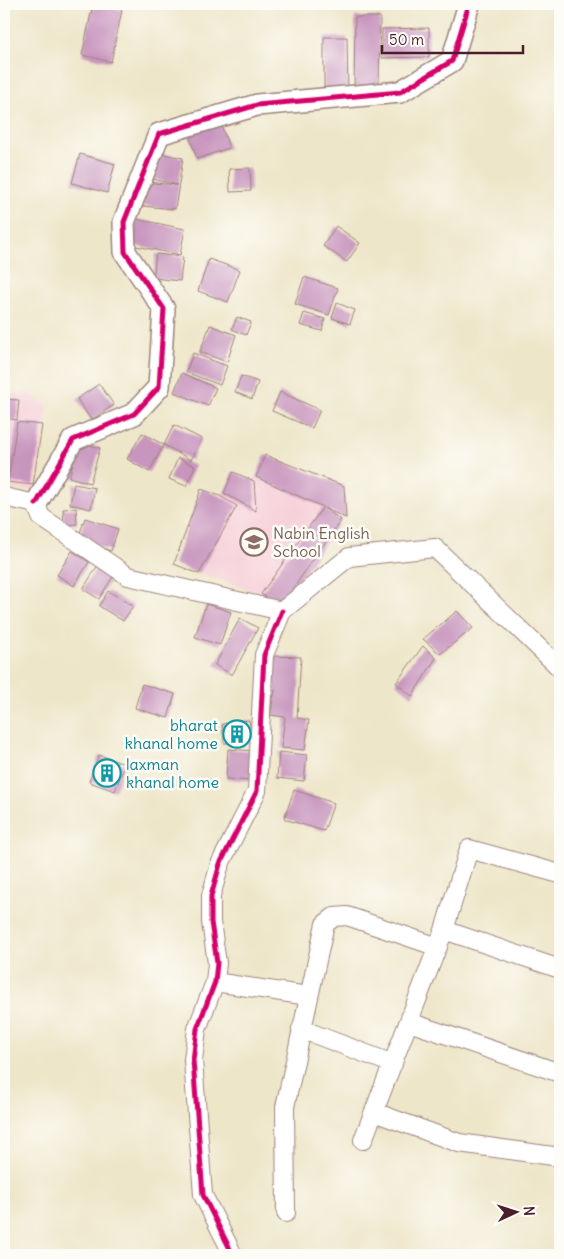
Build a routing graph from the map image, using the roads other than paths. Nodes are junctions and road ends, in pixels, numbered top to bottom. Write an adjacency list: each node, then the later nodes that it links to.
1 (469, 4): 3 (street)
2 (4, 496): 3 (street)
3 (36, 504): 4 (street)
4 (282, 612): 5 (street); 10 (street)
5 (560, 668)
6 (560, 874): 7 (street)
7 (444, 930): 8 (street); 9 (street)
8 (438, 947): 11 (street); 12 (street)
9 (560, 970)
10 (215, 982): 11 (street); 20 (street)
11 (308, 996): 13 (street)
12 (409, 1022): 14 (street); 15 (street)
13 (301, 1029): 14 (street); 19 (street)
14 (393, 1064): 16 (street)
15 (560, 1073)
16 (374, 1112): 17 (street); 18 (street)
17 (363, 1140)
18 (560, 1157)
19 (286, 1213)
20 (233, 1255)

